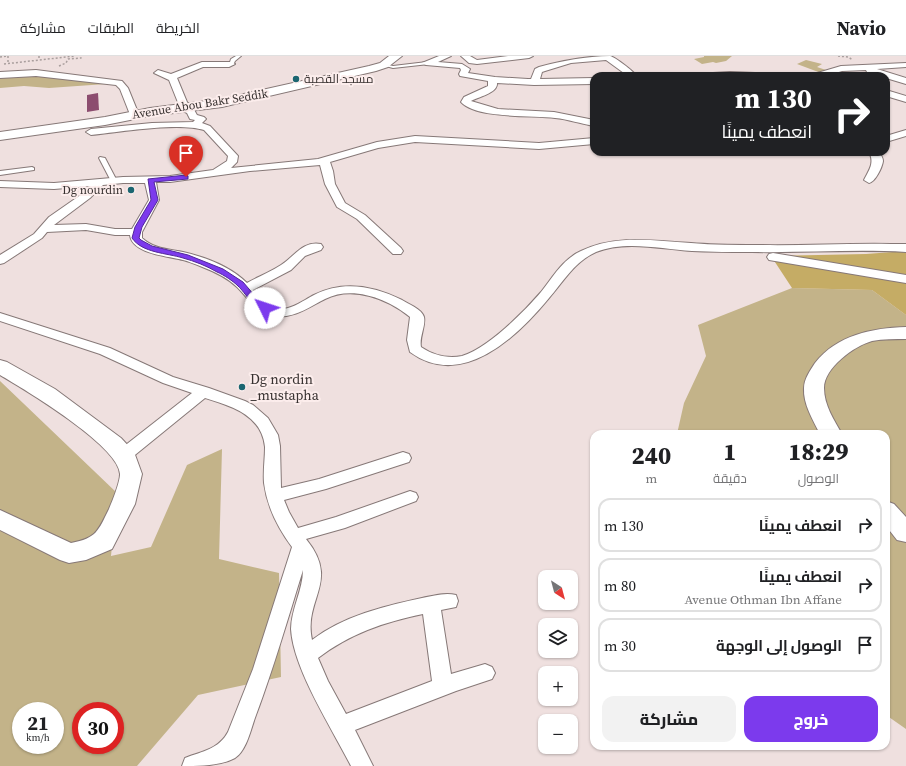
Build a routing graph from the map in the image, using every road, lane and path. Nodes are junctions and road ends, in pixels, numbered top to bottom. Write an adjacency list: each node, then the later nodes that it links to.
1 (4, 56): 2 (path); 12 (path)
2 (8, 56): 17 (path)
3 (39, 56): 14 (path)
4 (75, 56): 14 (path)
5 (80, 56): 31 (path)
6 (239, 56): 18 (lane)
7 (396, 56): 20 (street, Avenue Abou Bakr Seddik)
8 (448, 56): 15 (street)
9 (465, 56): 10 (street)
10 (529, 56)
11 (554, 56): 16 (street)
12 (0, 57)
13 (607, 57): 16 (street); 24 (street)
14 (39, 60): 17 (path)
15 (427, 63): 20 (lane); 35 (street)
16 (563, 63): 38 (street)
17 (8, 64): 19 (path)
18 (231, 64): 33 (street)
19 (0, 65)
20 (384, 65): 41 (street, Avenue Abou Bakr Seddik)
21 (906, 65): 22 (street)
22 (862, 67): 23 (street); 25 (street)
23 (871, 70): 26 (street); 27 (street)
24 (628, 72)
25 (828, 72)
26 (877, 72)
27 (885, 72)
28 (890, 73): 32 (street)
29 (158, 74): 33 (street)
30 (0, 75): 31 (street)
31 (52, 75): 42 (street)
32 (906, 75)
33 (171, 76): 41 (street)
34 (890, 76): 37 (street)
35 (492, 79): 38 (street); 43 (street)
36 (590, 81): 38 (street)
37 (906, 81)
38 (534, 82)
39 (890, 94): 40 (street)
40 (906, 99)
41 (186, 108): 42 (street, Avenue Abou Bakr Seddik); 44 (street)
42 (134, 115): 48 (street, Avenue Abou Bakr Seddik)
43 (590, 122)
44 (197, 124): 46 (street); 56 (street)
45 (890, 129): 47 (street)
46 (91, 132)
47 (903, 134): 49 (street)
48 (0, 136)
49 (890, 138)
50 (590, 140): 53 (street)
51 (877, 156): 58 (street)
52 (102, 158): 59 (lane)
53 (324, 161): 56 (street); 67 (street)
54 (32, 169): 55 (lane)
55 (0, 173)
56 (215, 173): 57 (street)
57 (150, 180): 59 (street); 63 (street)
58 (869, 180)
59 (114, 181): 60 (street)
60 (100, 182): 61 (street); 62 (street)
61 (0, 184)
62 (45, 228): 63 (street); 68 (street)
63 (136, 232): 70 (street)
64 (317, 247): 70 (street)
65 (723, 248): 66 (street); 69 (street); 70 (street)
66 (906, 248)
67 (397, 250)
68 (0, 260)
69 (906, 279)
70 (245, 289)
71 (0, 317): 74 (street)
72 (906, 333): 75 (street)
73 (0, 366): 76 (street)
74 (204, 391): 76 (street); 78 (street)
75 (829, 430)
76 (124, 455): 81 (street)
77 (403, 458): 78 (street)
78 (275, 496): 83 (street)
79 (410, 496): 83 (street)
80 (890, 515): 82 (street)
81 (0, 519)
82 (906, 533)
83 (298, 541): 84 (street); 88 (street)
84 (307, 655): 86 (street); 87 (street)
85 (485, 673): 86 (street)
86 (443, 686): 87 (street)
87 (341, 726): 89 (street)
88 (193, 766)
89 (362, 766)

